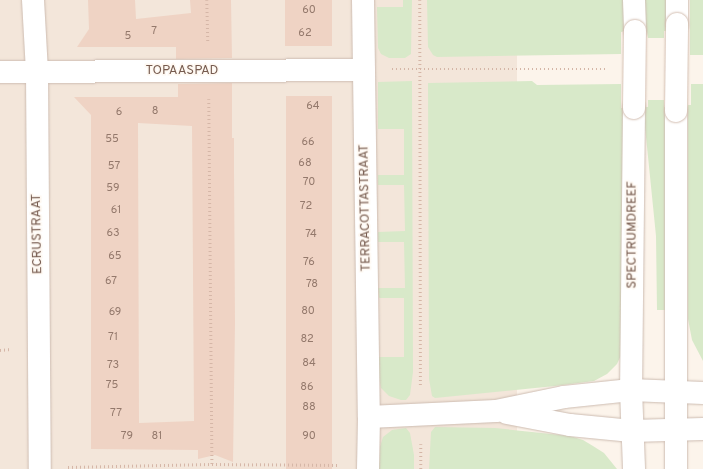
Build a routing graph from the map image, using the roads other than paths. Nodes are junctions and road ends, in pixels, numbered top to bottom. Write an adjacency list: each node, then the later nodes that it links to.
1 (33, 0): 7 (street, ECRUSTRAAT)
2 (363, 0): 5 (street, TERRACOTTASTRAAT)
3 (634, 0): 8 (street, SPECTRUMDREEF, bridge)
4 (676, 0): 9 (street, bridge)
5 (364, 70): 7 (street, TOPAASPAD); 12 (street, TERRACOTTASTRAAT)
6 (0, 72): 7 (street, TOPAASPAD)
7 (37, 72): 17 (street, ECRUSTRAAT)
8 (632, 390): 9 (street); 11 (street); 15 (street, SPECTRUMDREEF)
9 (677, 391): 10 (street); 14 (street)
10 (703, 393)
11 (496, 410): 12 (street); 15 (street)
12 (369, 417): 16 (street, TERRACOTTASTRAAT)
13 (703, 429): 14 (street)
14 (676, 430): 15 (street); 19 (street)
15 (632, 431): 18 (street, SPECTRUMDREEF)
16 (368, 467)
17 (40, 468)
18 (634, 469)
19 (676, 469)

